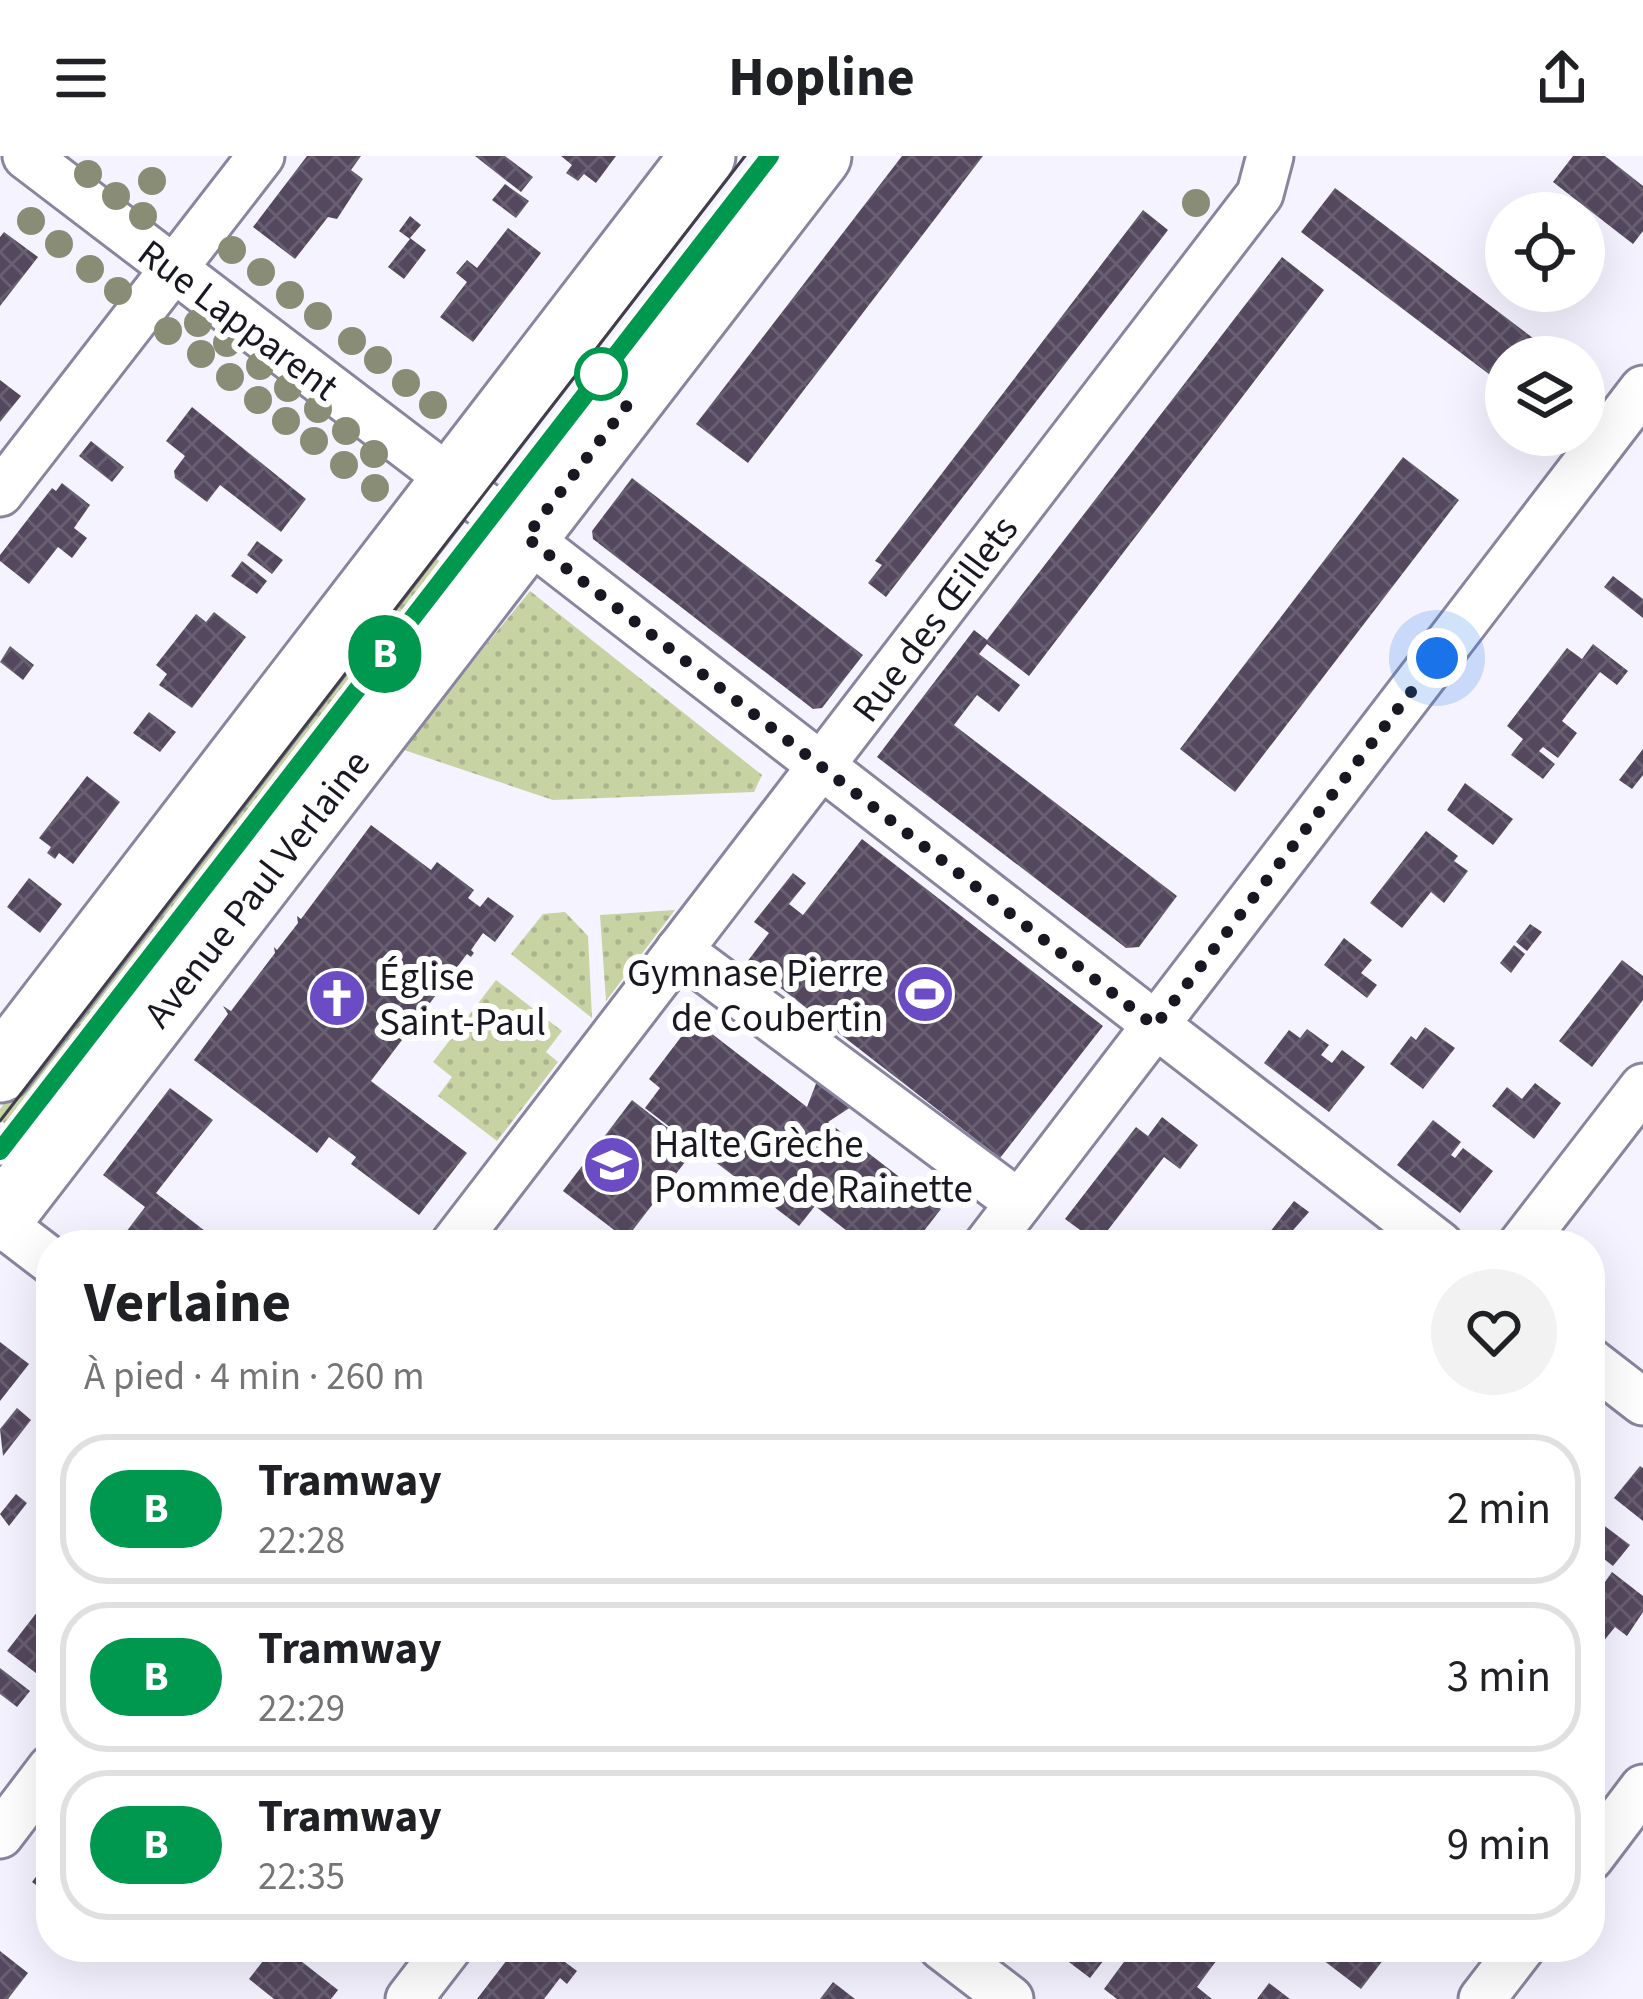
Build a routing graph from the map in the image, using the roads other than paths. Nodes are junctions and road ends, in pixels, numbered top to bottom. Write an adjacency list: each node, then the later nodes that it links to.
1 (26, 156): 6 (street, Rue Lapparent)
2 (261, 156): 6 (street)
3 (703, 156): 8 (street)
4 (818, 156): 10 (street, Avenue Paul Verlaine)
5 (1270, 156): 11 (street, Rue des Œillets)
6 (173, 269): 8 (street, Rue Lapparent); 9 (street)
7 (1643, 389): 13 (street)
8 (452, 482): 10 (street, Rue Lapparent); 14 (street)
9 (0, 493)
10 (526, 537): 11 (street, Rue Lapparent); 17 (street, Avenue Paul Verlaine)
11 (821, 766): 12 (street, Rue des Œillets); 13 (street, Rue Lapparent)
12 (679, 950): 16 (street); 18 (street, Rue des Œillets)
13 (1155, 1026): 16 (street); 20 (street, Rue Lapparent)
14 (0, 1070)
15 (1643, 1087): 21 (street)
16 (1019, 1203): 19 (street)
17 (0, 1221): 22 (street)
18 (464, 1230)
19 (998, 1230)
20 (1420, 1230)
21 (1533, 1230)
22 (36, 1250)
23 (1605, 1373): 24 (street)
24 (1643, 1402)
25 (36, 1787): 27 (street)
26 (1643, 1788): 28 (street)
27 (0, 1834)
28 (1605, 1838)
29 (437, 1962): 32 (street)
30 (1510, 1962): 34 (street)
31 (959, 1965): 33 (street)
32 (409, 1999)
33 (1010, 1999)
34 (1482, 1999)

